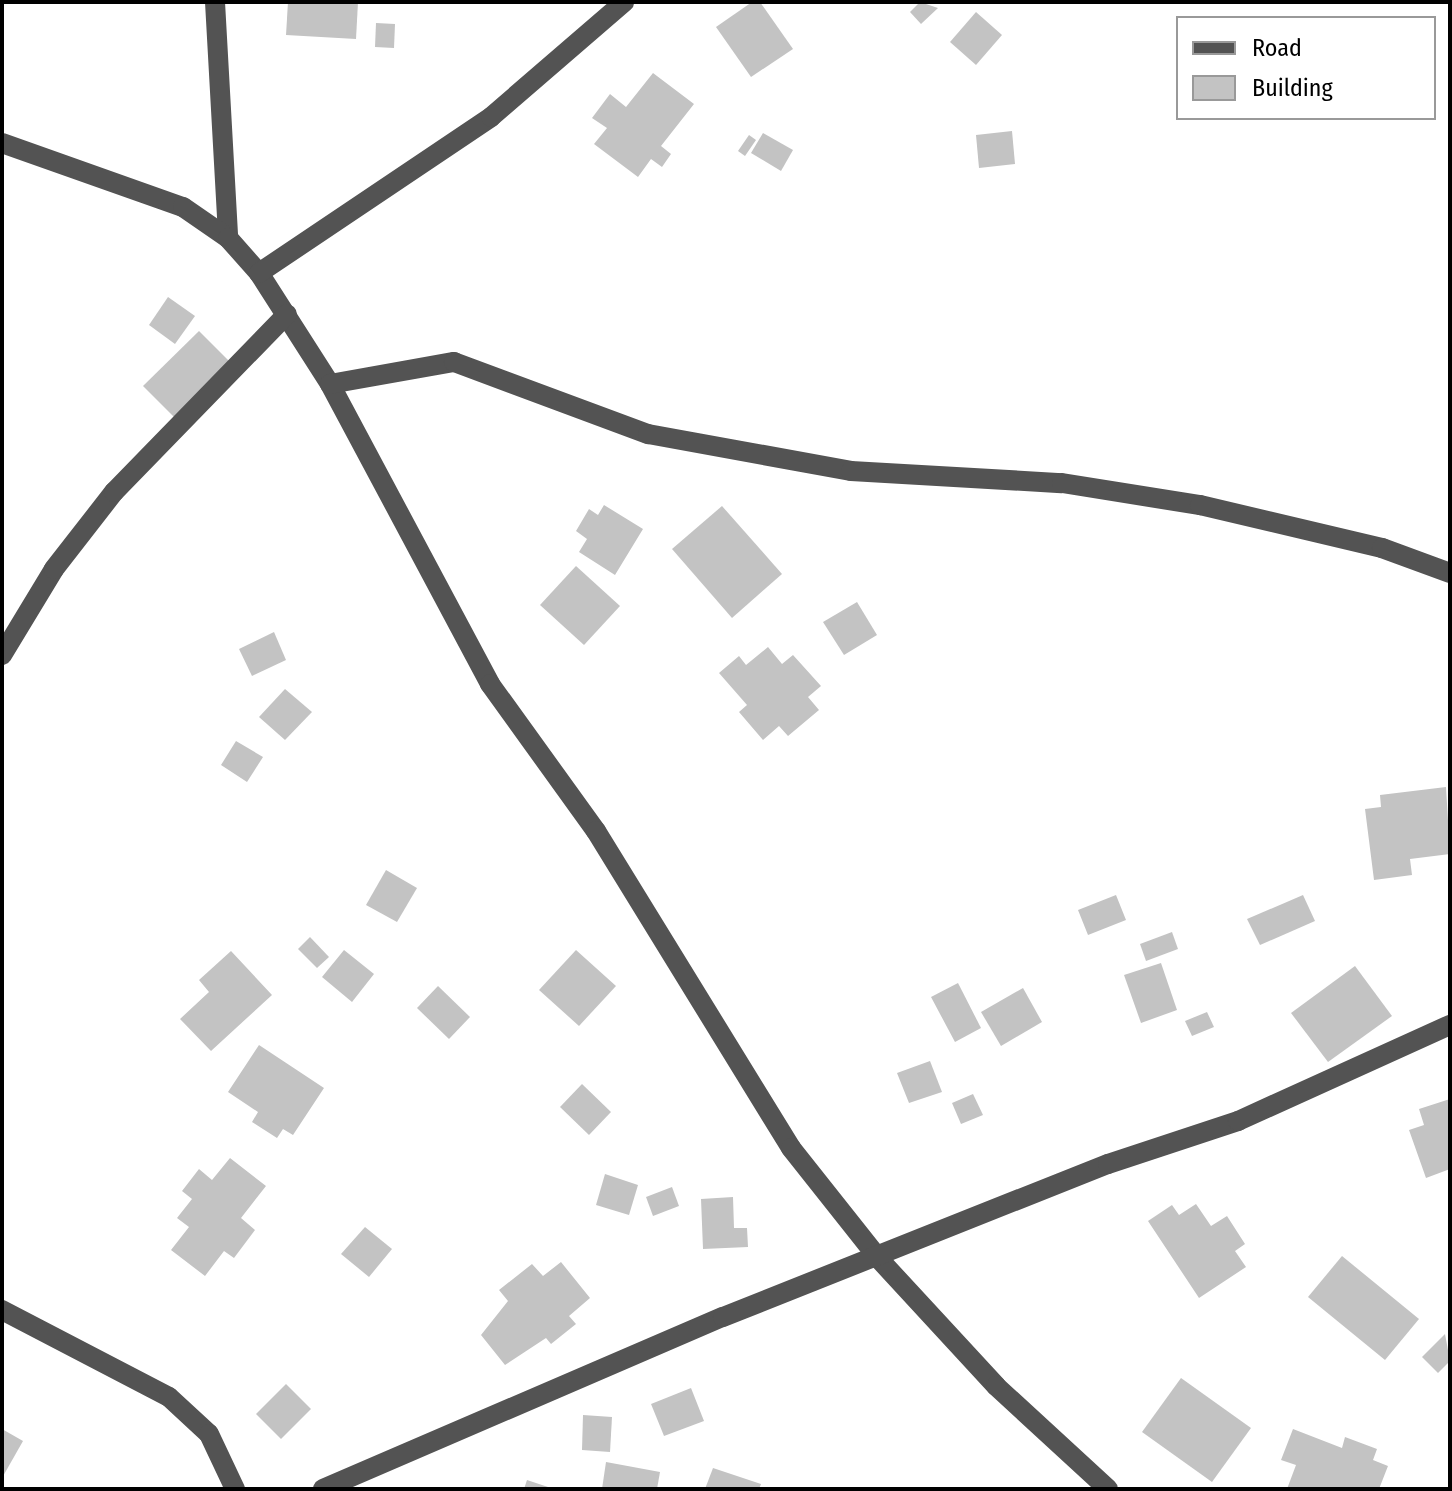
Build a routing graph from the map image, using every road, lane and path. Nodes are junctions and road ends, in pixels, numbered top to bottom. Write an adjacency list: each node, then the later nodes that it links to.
1 (215, 2): 4 (street)
2 (624, 2): 5 (street)
3 (2, 143): 4 (street)
4 (228, 238): 5 (street)
5 (259, 273): 6 (street)
6 (287, 314): 7 (street); 9 (street)
7 (330, 384): 8 (street); 11 (street)
8 (1450, 573)
9 (2, 655)
10 (1450, 1025): 11 (street)
11 (879, 1259): 14 (street); 15 (street)
12 (2, 1310): 13 (street)
13 (235, 1489)
14 (323, 1489)
15 (1108, 1489)

